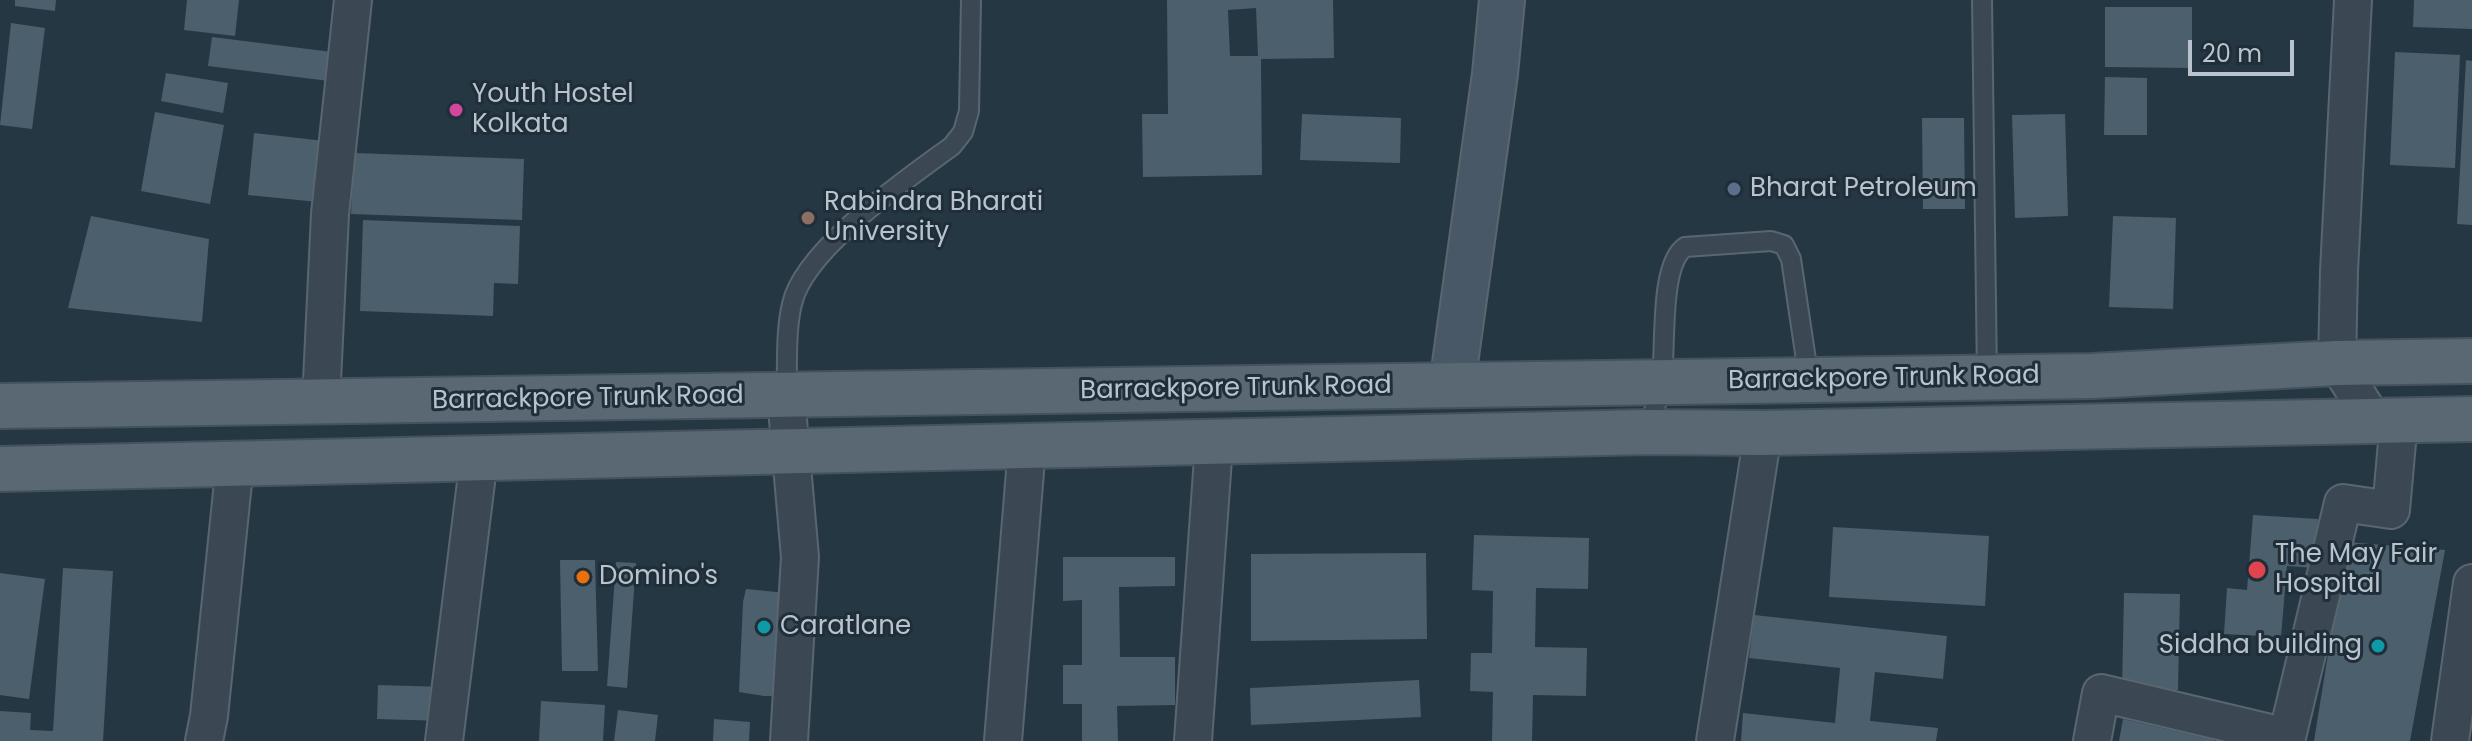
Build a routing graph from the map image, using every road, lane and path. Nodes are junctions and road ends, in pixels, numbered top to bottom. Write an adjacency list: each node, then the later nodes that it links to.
1 (353, 0): 13 (street)
2 (971, 0): 12 (lane)
3 (1502, 0): 11 (street)
4 (1982, 0): 8 (lane)
5 (2353, 0): 7 (street)
6 (2472, 361): 7 (main road, Barrackpore Trunk Road)
7 (2337, 363): 8 (main road, Barrackpore Trunk Road); 16 (street)
8 (1987, 378): 9 (main road, Barrackpore Trunk Road)
9 (1809, 380): 10 (main road, Barrackpore Trunk Road); 10 (lane)
10 (1661, 383): 11 (main road, Barrackpore Trunk Road); 17 (lane)
11 (1452, 385): 12 (main road, Barrackpore Trunk Road)
12 (786, 397): 13 (main road, Barrackpore Trunk Road); 21 (street)
13 (321, 402): 14 (main road, Barrackpore Trunk Road)
14 (0, 406)
15 (2472, 419): 16 (main road, Barrackpore Trunk Road)
16 (2386, 420): 18 (main road, Barrackpore Trunk Road); 32 (street)
17 (1648, 432): 18 (main road, Barrackpore Trunk Road); 19 (main road, Barrackpore Trunk Road)
18 (1763, 433): 31 (street)
19 (1214, 444): 20 (main road, Barrackpore Trunk Road); 30 (street)
20 (1027, 447): 21 (main road, Barrackpore Trunk Road); 29 (street)
21 (791, 452): 22 (main road, Barrackpore Trunk Road); 28 (street)
22 (479, 458): 23 (main road, Barrackpore Trunk Road); 27 (street)
23 (235, 463): 24 (main road, Barrackpore Trunk Road); 26 (street)
24 (0, 469)
25 (2472, 583): 33 (street)
26 (204, 741)
27 (444, 741)
28 (789, 741)
29 (1003, 741)
30 (1193, 741)
31 (1715, 741)
32 (2092, 741)
33 (2450, 741)

